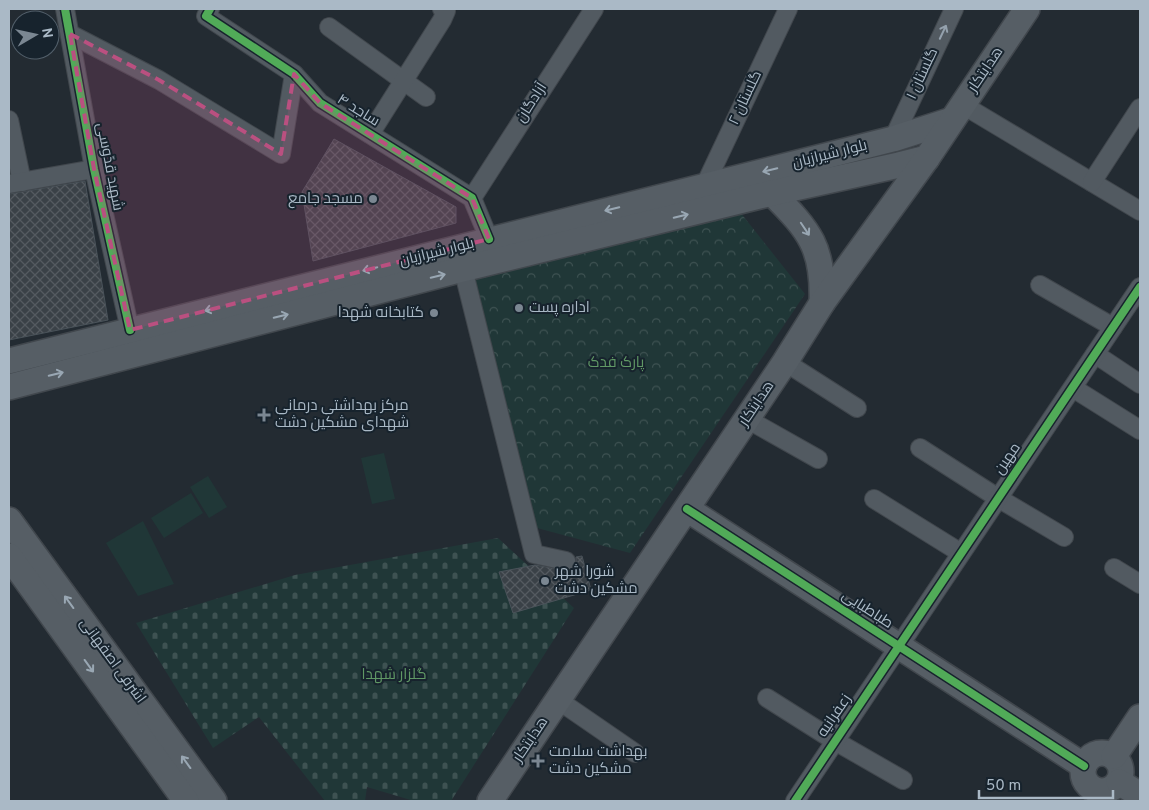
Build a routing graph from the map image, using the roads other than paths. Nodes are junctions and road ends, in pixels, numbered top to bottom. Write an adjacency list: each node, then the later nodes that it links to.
1 (66, 9): 9 (street, شهید قدّوسی)
2 (210, 9): 10 (street, ساجد ۴)
3 (442, 9): 11 (street)
4 (594, 9): 25 (street, آزادگان)
5 (788, 9): 23 (street, گلستان ۲)
6 (954, 9): 17 (street, گلستان ۱, one-way to 6)
7 (1027, 9): 14 (main road, هدایتکار)
8 (329, 26): 11 (street)
9 (70, 34): 10 (street); 20 (street, شهید قدّوسی)
10 (294, 74): 16 (street, ساجد ۴)
11 (404, 81): 12 (street); 16 (street)
12 (426, 97)
13 (1140, 108): 21 (street)
14 (958, 112): 17 (main road, بلوار شیرازیان); 18 (main road, هدایتکار); 21 (street)
15 (9, 120): 22 (street)
16 (370, 134): 25 (street, ساجد ۴)
17 (893, 139): 19 (main road); 23 (main road, بلوار شیرازیان, one-way to 23)
18 (927, 158): 19 (main road, بلوار شیرازیان); 31 (main road, هدایتکار)
19 (900, 165): 24 (main road, بلوار شیرازیان)
20 (94, 169): 22 (street); 33 (street, شهید قدّوسی)
21 (1092, 182): 26 (street)
22 (16, 183)
23 (704, 187): 27 (main road, بلوار شیرازیان, one-way to 27)
24 (772, 193): 28 (main road, بلوار شیرازیان, one-way to 24); 31 (main road, one-way to 31)
25 (472, 198): 27 (street)
26 (1140, 211)
27 (489, 239): 33 (main road, بلوار شیرازیان, one-way to 33)
28 (463, 269): 38 (main road, بلوار شیرازیان, one-way to 28); 52 (street)
29 (1040, 285): 32 (street)
30 (1140, 288): 32 (street, مهین)
31 (822, 304): 36 (main road, هدایتکار)
32 (1113, 327): 34 (street, مهین)
33 (130, 330): 35 (main road, بلوار شیرازیان)
34 (1095, 354): 37 (street); 39 (street, مهین)
35 (9, 361)
36 (785, 362): 40 (street); 41 (main road, هدایتکار)
37 (1140, 384)
38 (9, 387)
39 (1072, 388): 42 (street); 45 (street, مهین)
40 (857, 408)
41 (747, 419): 44 (street); 47 (main road, هدایتکار)
42 (1140, 430)
43 (920, 448): 45 (street)
44 (818, 459)
45 (998, 498): 49 (street); 50 (street, مهین)
46 (874, 499): 50 (street)
47 (687, 509): 55 (main road, طباطبایی); 57 (main road, هدایتکار)
48 (9, 520): 69 (main road, اشرفی اصفهانی, one-way to 48)
49 (1064, 537)
50 (961, 553): 55 (street, مهین)
51 (9, 556): 68 (main road, اشرفی اصفهانی, one-way to 68)
52 (566, 561)
53 (1114, 568): 54 (street)
54 (1140, 584)
55 (898, 646): 59 (street, زعفرانیه); 62 (main road, طباطبایی)
56 (767, 698): 59 (street)
57 (558, 700): 60 (street); 70 (main road, هدایتکار)
58 (1140, 718): 61 (main road)
59 (835, 741): 63 (street); 67 (street, زعفرانیه)
60 (635, 753)
61 (1114, 756): 62 (main road); 64 (main road)
62 (1084, 766): 65 (main road)
63 (903, 780)
64 (1119, 782): 65 (main road); 66 (main road)
65 (1090, 795)
66 (1140, 795)
67 (801, 799)
68 (186, 801)
69 (214, 801)
70 (490, 801)

